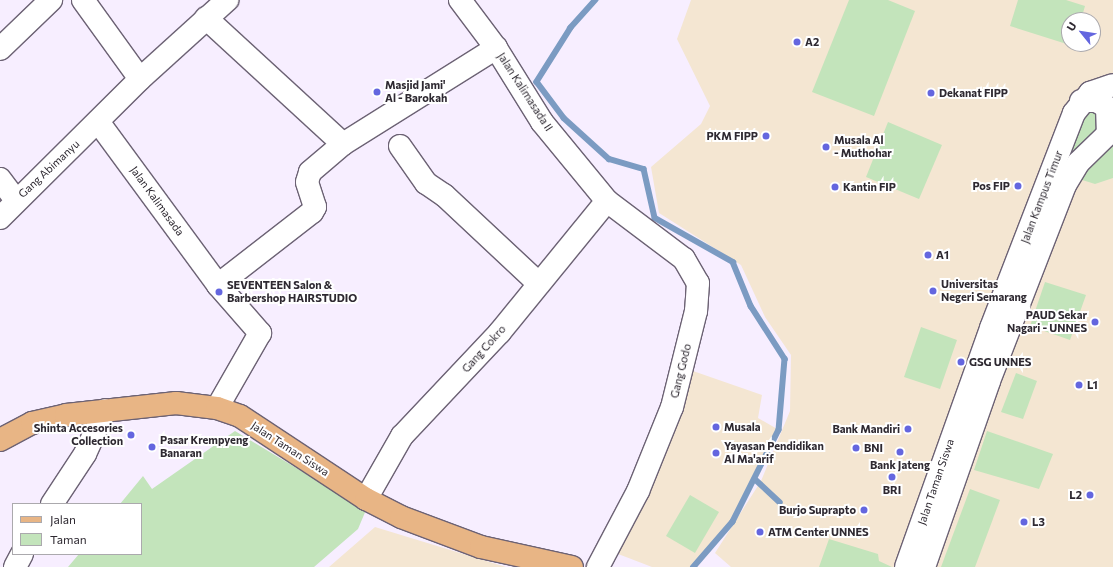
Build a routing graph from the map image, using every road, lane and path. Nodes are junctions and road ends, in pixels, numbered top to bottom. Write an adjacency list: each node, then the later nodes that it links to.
1 (51, 0): 7 (street)
2 (84, 0): 8 (street)
3 (227, 0): 5 (street)
4 (460, 0): 6 (street, Jalan Kalimasada II)
5 (206, 18): 8 (street); 13 (street)
6 (496, 48): 13 (street); 17 (street, Jalan Kalimasada II)
7 (0, 49)
8 (140, 79): 11 (street)
9 (1113, 85): 10 (street)
10 (1081, 101): 12 (street); 21 (street, Jalan Kampus Timur)
11 (100, 123): 16 (street, Gang Abimanyu); 20 (street, Jalan Kalimasada)
12 (1110, 131): 24 (street, Jalan Kampus Timur)
13 (343, 144): 20 (street)
14 (400, 146): 19 (street)
15 (0, 180): 16 (street)
16 (16, 200): 18 (street, Gang Abimanyu)
17 (607, 201): 19 (street, Gang Cokro); 31 (street, Gang Godo)
18 (0, 218)
19 (538, 283): 26 (street, Gang Cokro)
20 (218, 285): 22 (street, Jalan Kalimasada)
21 (967, 397): 24 (street, Jalan Taman Siswa)
22 (218, 408): 23 (main road, Jalan Taman Siswa); 26 (main road, Jalan Taman Siswa)
23 (105, 410): 25 (main road, Jalan Taman Siswa); 27 (street)
24 (966, 421): 32 (street, Jalan Taman Siswa); 33 (street)
25 (0, 440)
26 (366, 499): 30 (main road, Jalan Taman Siswa)
27 (53, 503)
28 (21, 555): 29 (street)
29 (15, 567)
30 (572, 567)
31 (598, 567)
32 (906, 567)
33 (924, 567)

